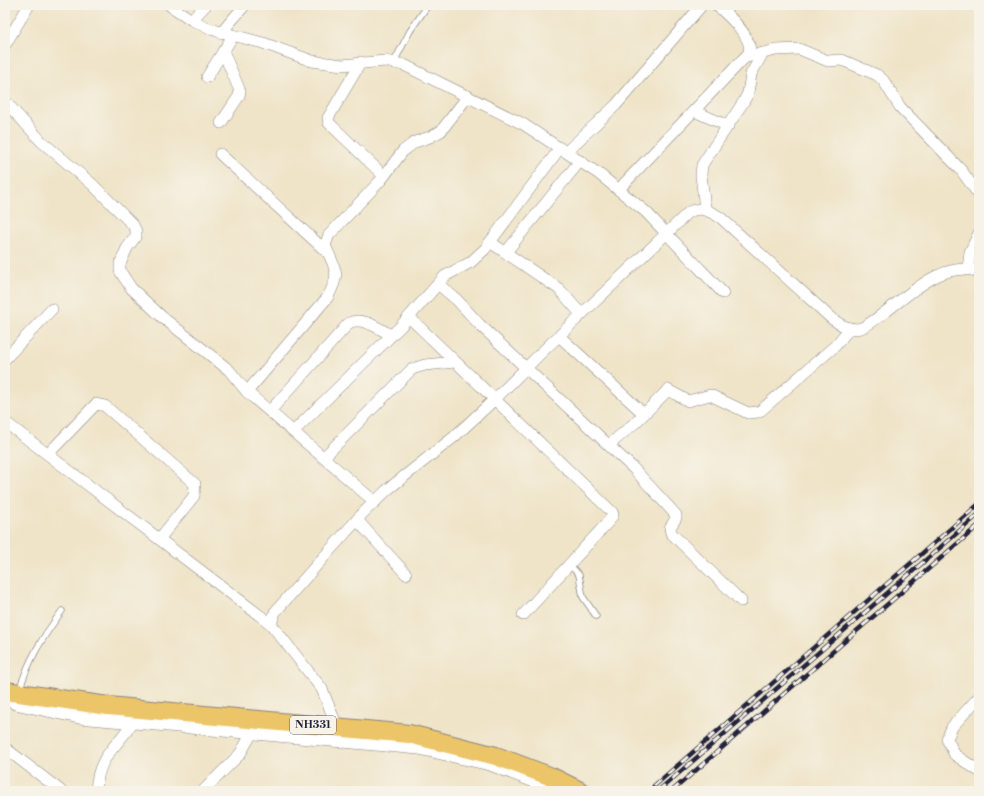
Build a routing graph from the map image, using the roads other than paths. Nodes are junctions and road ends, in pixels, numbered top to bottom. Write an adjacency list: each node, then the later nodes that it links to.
1 (29, 5): 11 (street)
2 (169, 5): 8 (street)
3 (206, 5): 8 (street)
4 (245, 5): 9 (street)
5 (428, 5): 16 (lane)
6 (702, 5): 23 (street)
7 (720, 6): 14 (street)
8 (192, 20): 9 (street)
9 (221, 33): 10 (street)
10 (233, 36): 12 (street); 15 (street)
11 (5, 45)
12 (223, 51): 17 (street); 21 (street)
13 (763, 53): 14 (street); 22 (street); 28 (street)
14 (747, 57): 20 (street)
15 (361, 62): 16 (street); 26 (street)
16 (394, 62): 18 (street)
17 (207, 77)
18 (468, 96): 23 (street); 26 (street)
19 (5, 101): 48 (street)
20 (694, 111): 22 (street); 27 (street)
21 (221, 123)
22 (728, 126): 29 (street)
23 (563, 150): 25 (street); 32 (street)
24 (220, 154): 34 (street)
25 (580, 161): 27 (street); 33 (street)
26 (384, 176): 34 (street)
27 (619, 189): 30 (street)
28 (979, 195)
29 (705, 209): 30 (street); 42 (street)
30 (666, 233): 38 (street); 40 (street)
31 (979, 233): 35 (street)
32 (490, 242): 33 (street); 37 (street)
33 (506, 252): 40 (street)
34 (328, 253): 48 (street)
35 (968, 269): 36 (street); 42 (street)
36 (979, 272)
37 (438, 284): 41 (street); 47 (street)
38 (723, 293)
39 (52, 309): 45 (street)
40 (581, 314): 44 (street)
41 (409, 317): 43 (street); 46 (street)
42 (850, 328): 51 (street)
43 (391, 335): 50 (street); 53 (street)
44 (559, 336): 47 (street); 51 (street)
45 (5, 359)
46 (455, 362): 49 (street); 56 (street)
47 (527, 367): 49 (street); 54 (street)
48 (247, 392): 50 (street)
49 (495, 399): 57 (street); 60 (street)
50 (270, 411): 53 (street)
51 (644, 414): 54 (street)
52 (5, 422): 55 (street)
53 (294, 431): 56 (street)
54 (609, 445): 62 (street)
55 (48, 454): 59 (street); 59 (street)
56 (324, 457): 57 (street)
57 (375, 502): 58 (street)
58 (357, 520): 61 (street); 66 (street)
59 (160, 538): 66 (street)
60 (569, 564): 64 (street); 65 (lane)
61 (406, 574)
62 (741, 601)
63 (62, 612): 67 (lane)
64 (523, 615)
65 (596, 616)
66 (271, 624): 70 (street)
67 (11, 692): 69 (street); 70 (street); 78 (highway, NH331)
68 (979, 698): 73 (street)
69 (132, 723): 71 (street); 75 (street)
70 (336, 724): 79 (street)
71 (252, 733): 76 (street); 77 (street)
72 (5, 748): 74 (street)
73 (979, 771)
74 (61, 791)
75 (96, 791)
76 (203, 791)
77 (560, 791)
78 (580, 791)
79 (592, 791)

